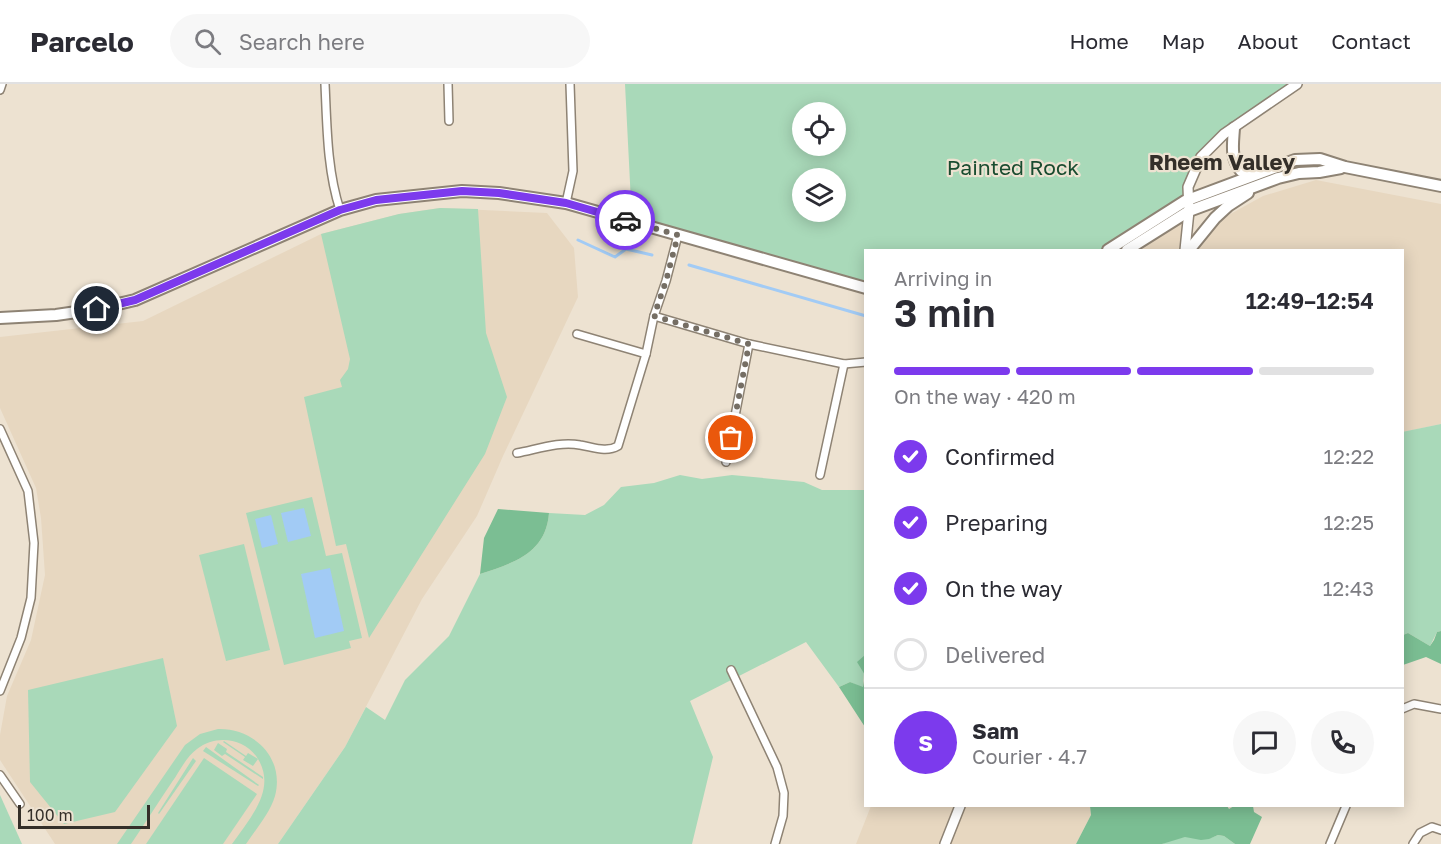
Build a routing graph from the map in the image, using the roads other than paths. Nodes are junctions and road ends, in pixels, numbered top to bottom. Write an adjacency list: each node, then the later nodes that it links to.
1 (2, 84): 6 (street)
2 (325, 84): 15 (street)
3 (448, 84): 7 (street)
4 (570, 84): 13 (street)
5 (1297, 84): 8 (street)
6 (0, 90)
7 (449, 121)
8 (1233, 128): 10 (main road); 14 (street)
9 (1344, 167): 10 (main road); 11 (main road); 12 (main road)
10 (1256, 173): 14 (main road)
11 (1257, 186): 14 (main road); 20 (main road)
12 (1441, 186)
13 (566, 203): 15 (main road); 16 (main road)
14 (1188, 206): 17 (main road); 18 (main road); 19 (street)
15 (340, 210): 23 (main road)
16 (678, 235): 21 (main road); 22 (street)
17 (1110, 249)
18 (1128, 249)
19 (1187, 249)
20 (1188, 249)
21 (864, 286)
22 (654, 316): 25 (street); 26 (street)
23 (0, 318)
24 (577, 334): 26 (street)
25 (749, 344): 28 (street); 31 (street)
26 (646, 354): 30 (street)
27 (864, 362): 28 (street)
28 (844, 364): 32 (street)
29 (0, 429): 34 (street)
30 (518, 453)
31 (726, 462)
32 (820, 476)
33 (731, 670): 42 (street)
34 (0, 691)
35 (1404, 709): 36 (street)
36 (1441, 709)
37 (0, 776): 38 (street)
38 (20, 804)
39 (960, 807): 43 (street)
40 (1346, 807): 44 (street)
41 (1441, 830): 45 (street)
42 (775, 844)
43 (945, 844)
44 (1330, 844)
45 (1413, 844)

